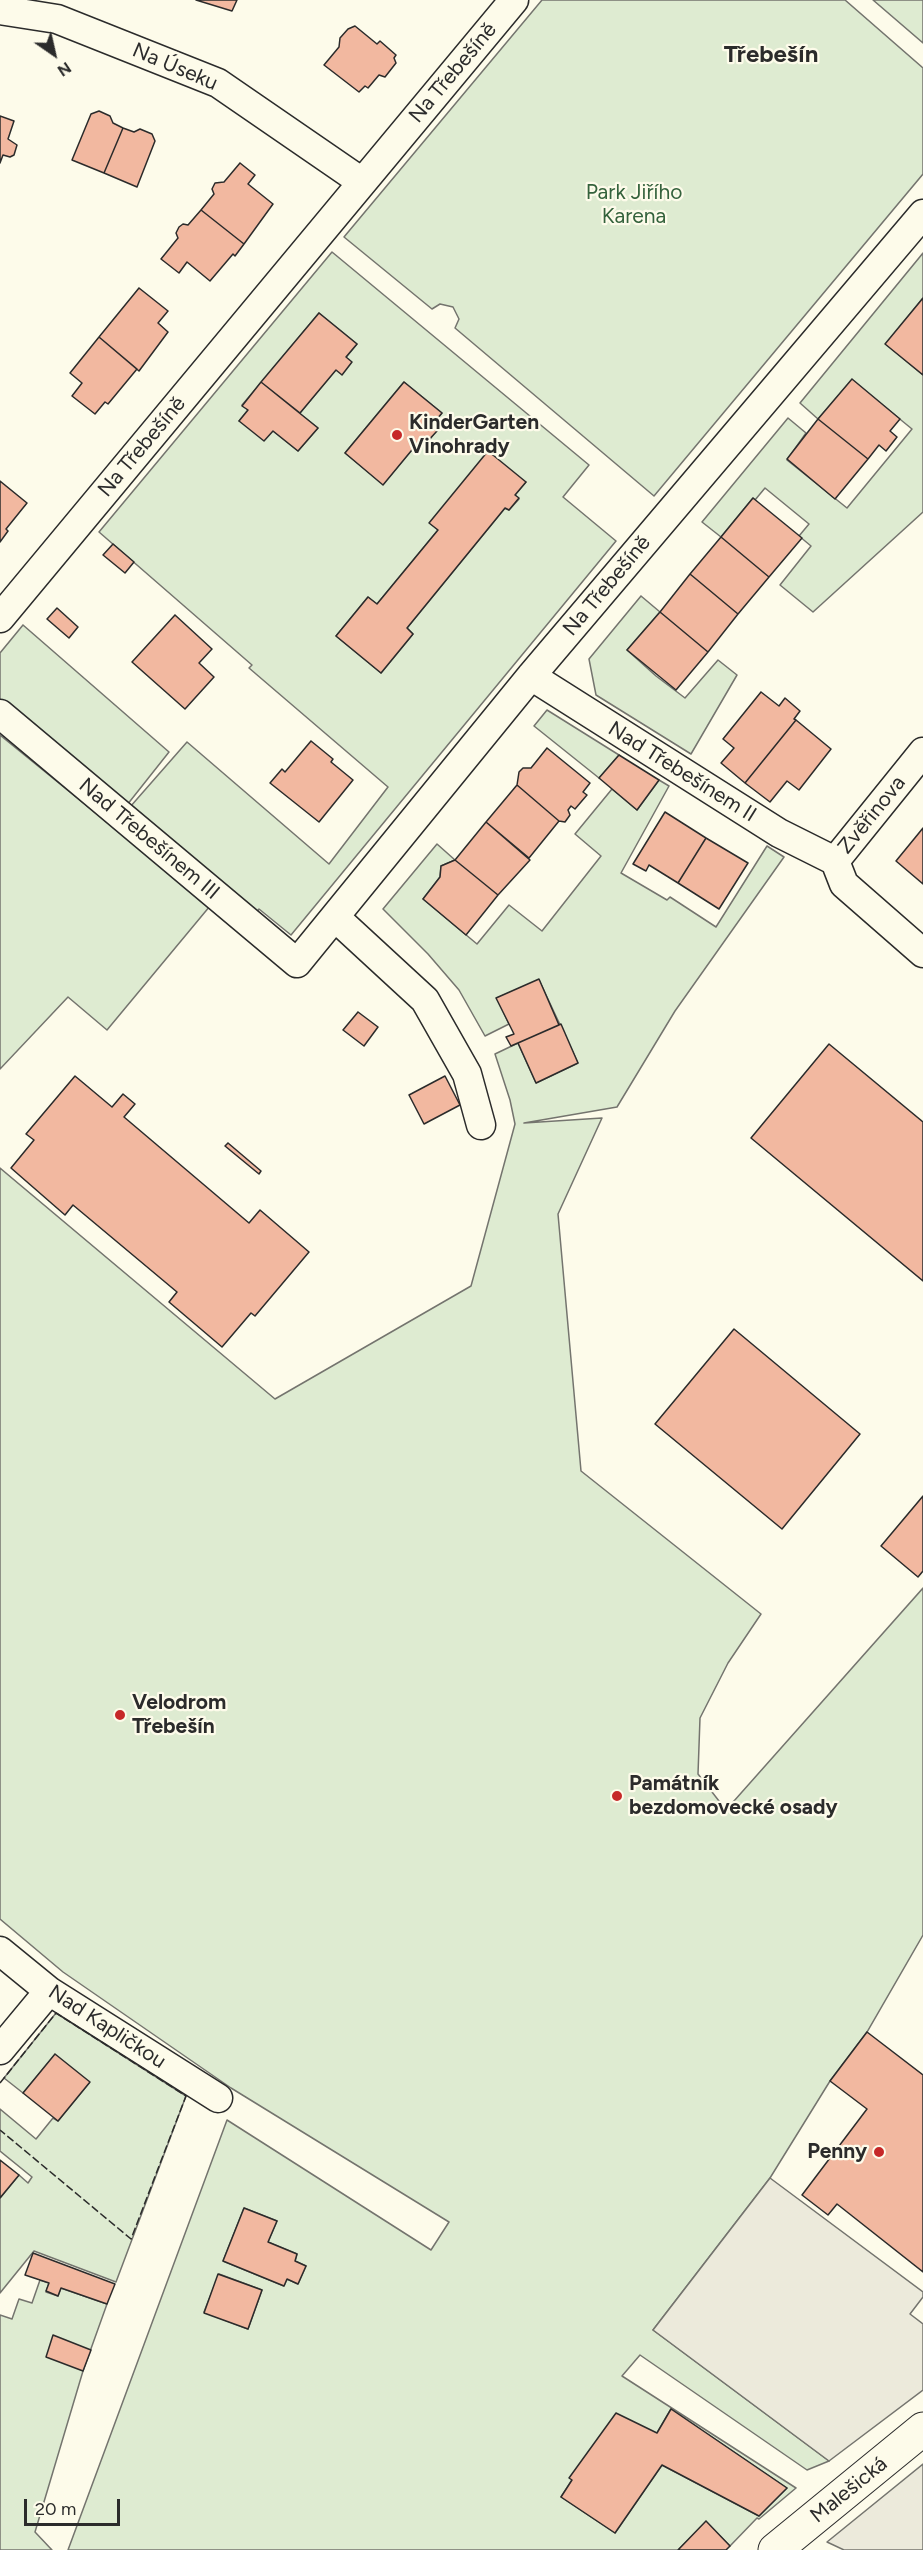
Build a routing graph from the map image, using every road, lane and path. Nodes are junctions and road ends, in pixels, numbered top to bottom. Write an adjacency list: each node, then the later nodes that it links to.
1 (514, 0): 3 (street, Na Třebešíně)
2 (0, 10): 3 (street, Na Úseku)
3 (362, 182): 5 (street, Na Třebešíně)
4 (923, 214): 6 (street, Na Třebešíně)
5 (0, 618)
6 (531, 676): 9 (street, Nad Třebešínem II); 10 (street, Na Třebešíně)
7 (0, 714): 12 (street, Nad Třebešínem III)
8 (923, 752): 9 (street, Zvěřinova)
9 (835, 861): 11 (street, Zvěřinova)
10 (336, 918): 12 (street, Na Třebešíně); 13 (street)
11 (923, 953)
12 (297, 963)
13 (481, 1125)
14 (0, 1951): 15 (street, Nad Kapličkou)
15 (49, 1991): 16 (street); 17 (street, Nad Kapličkou)
16 (0, 2050)
17 (218, 2098)
18 (923, 2429): 19 (street, Malešická)
19 (775, 2550)

